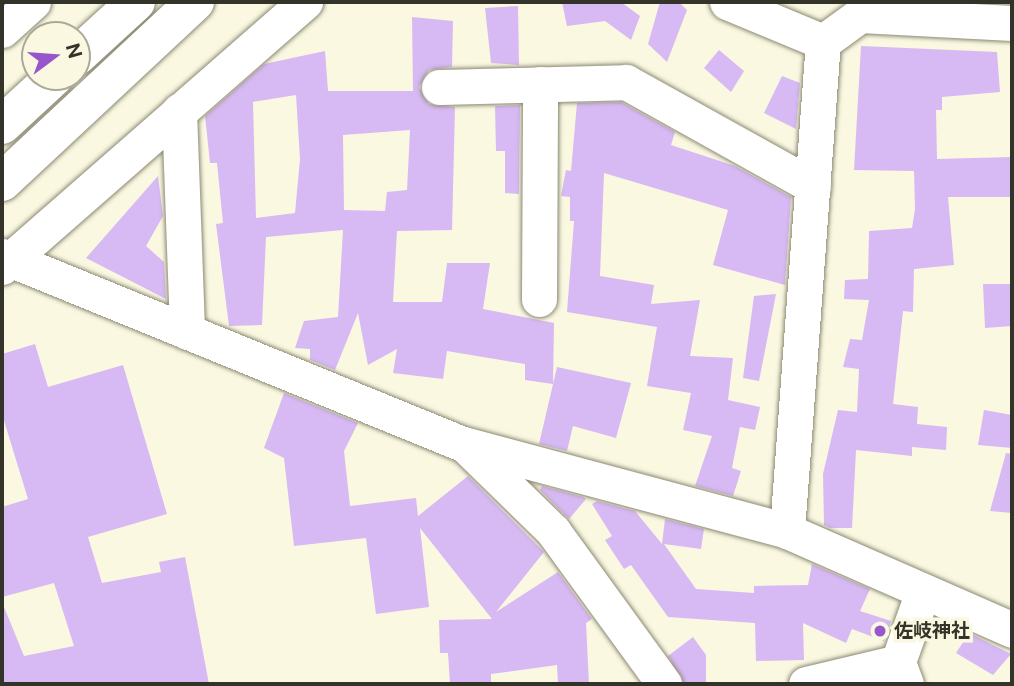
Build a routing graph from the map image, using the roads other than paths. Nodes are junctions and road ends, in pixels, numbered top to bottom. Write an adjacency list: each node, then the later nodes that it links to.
1 (33, 2): 8 (street)
2 (136, 2): 10 (highway)
3 (195, 2): 16 (highway)
4 (305, 2): 14 (street)
5 (727, 2): 9 (street)
6 (944, 12): 7 (street); 9 (street)
7 (1012, 23)
8 (2, 30)
9 (823, 42): 17 (street)
10 (91, 43)
11 (540, 84): 12 (street); 17 (street); 19 (street)
12 (439, 87)
13 (39, 91): 15 (highway)
14 (179, 111): 18 (street); 20 (street)
15 (2, 125)
16 (2, 182)
17 (813, 186): 22 (street)
18 (5, 261): 20 (street)
19 (539, 299)
20 (187, 332): 21 (street)
21 (463, 444): 22 (street); 26 (street)
22 (787, 531): 23 (street)
23 (923, 592): 24 (street); 25 (street)
24 (1012, 630)
25 (902, 673): 27 (street)
26 (664, 684)
27 (806, 684)

